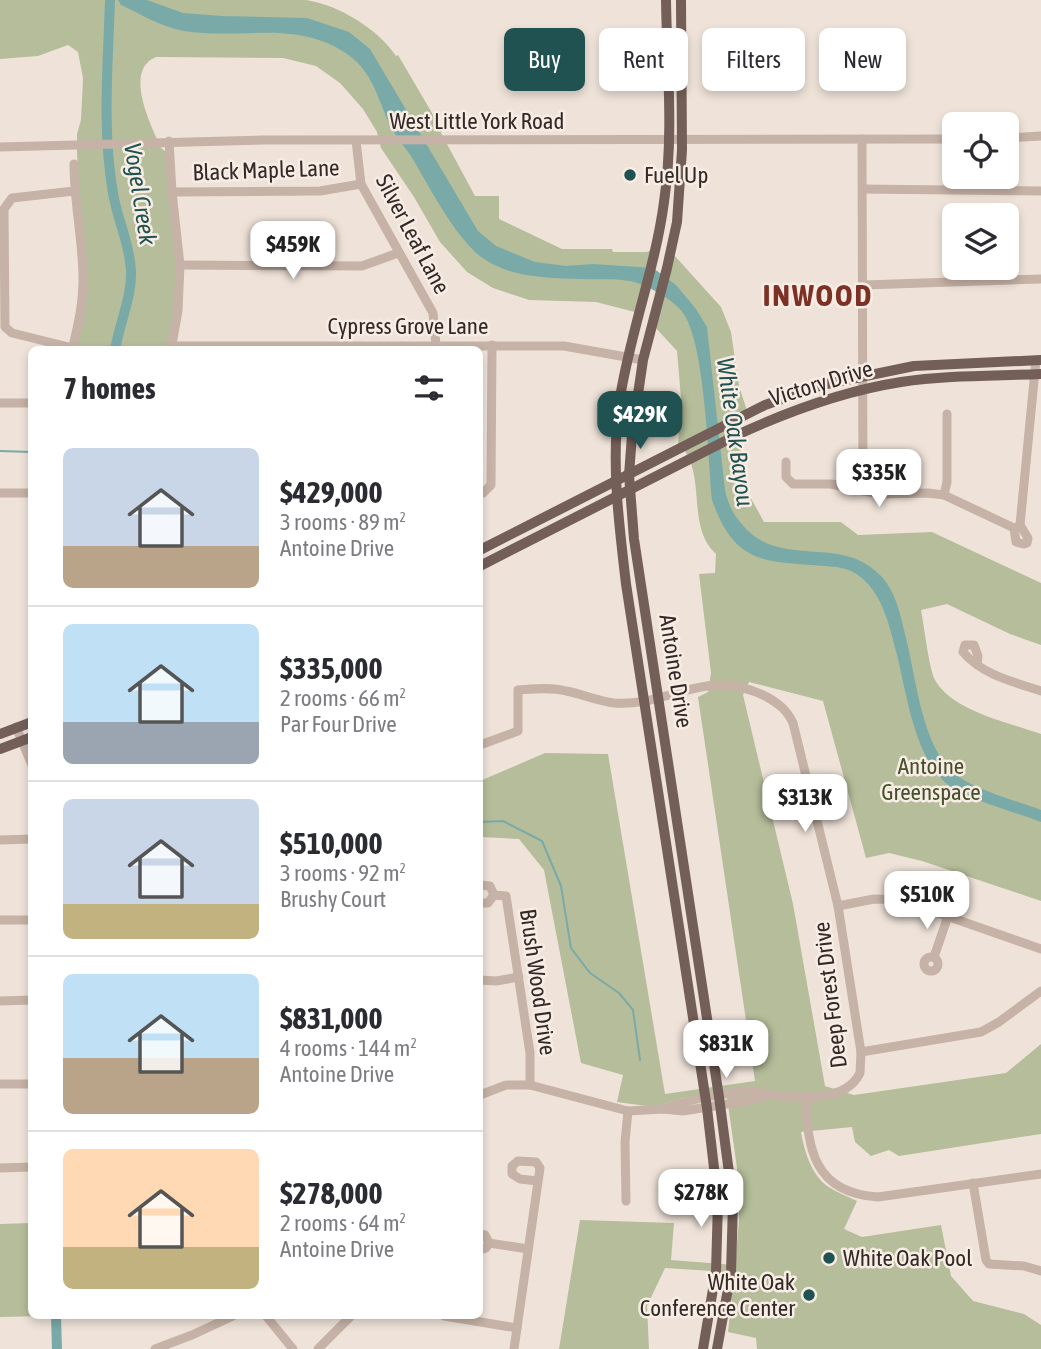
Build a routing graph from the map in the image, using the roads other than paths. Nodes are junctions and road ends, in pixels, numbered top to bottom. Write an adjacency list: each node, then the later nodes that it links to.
1 (666, 0): 3 (main road, Antoine Drive)
2 (681, 0): 4 (main road, Antoine Drive)
3 (666, 28)
4 (681, 28)
5 (668, 91): 8 (main road, Antoine Drive)
6 (681, 91): 9 (main road, Antoine Drive)
7 (1019, 138): 12 (street)
8 (669, 139): 9 (street, West Little York Road); 14 (street, West Little York Road); 32 (main road, Antoine Drive)
9 (682, 139): 10 (street, West Little York Road); 33 (main road, Antoine Drive)
10 (862, 139): 11 (street, West Little York Road); 18 (street)
11 (942, 139)
12 (1041, 139)
13 (169, 141): 14 (street, West Little York Road); 15 (street, West Little York Road); 21 (street)
14 (356, 141): 17 (street, Silver Leaf Lane)
15 (0, 147)
16 (74, 164): 19 (street)
17 (361, 184): 21 (street, Black Maple Lane); 22 (street, Silver Leaf Lane)
18 (863, 189): 20 (street); 25 (street)
19 (74, 191): 28 (street); 29 (street)
20 (1041, 191)
21 (172, 192): 23 (street)
22 (398, 253): 23 (street); 26 (street, Silver Leaf Lane)
23 (180, 265): 30 (street)
24 (1041, 279): 25 (street)
25 (864, 285): 36 (street)
26 (436, 345): 27 (street, Cypress Grove Lane); 31 (street, Cypress Grove Lane)
27 (492, 345): 32 (street, Cypress Grove Lane); 44 (street)
28 (62, 346)
29 (74, 346)
30 (172, 346)
31 (348, 346)
32 (628, 357): 33 (street, Cypress Grove Lane); 47 (main road, Antoine Drive)
33 (643, 360): 46 (main road, Antoine Drive)
34 (1038, 360): 35 (street); 36 (main road, Victory Drive)
35 (1038, 374): 37 (main road, Victory Drive); 53 (street)
36 (864, 376): 37 (street); 40 (main road, Victory Drive)
37 (864, 389): 42 (main road, Victory Drive); 49 (street)
38 (0, 402): 39 (street)
39 (28, 403)
40 (765, 405): 42 (main road); 46 (main road, Victory Drive)
41 (947, 414): 53 (street)
42 (773, 418): 48 (main road, Victory Drive)
43 (483, 419): 44 (street)
44 (491, 419): 52 (street)
45 (786, 462): 49 (street)
46 (629, 475): 47 (main road, Victory Drive); 48 (main road, Antoine Drive)
47 (616, 481): 54 (main road, Antoine Drive); 55 (main road, Victory Drive)
48 (630, 490): 54 (main road, Victory Drive); 59 (main road, Antoine Drive)
49 (863, 491): 53 (street)
50 (0, 493): 51 (street)
51 (28, 493)
52 (483, 493)
53 (944, 495)
54 (615, 497): 56 (main road, Victory Drive); 60 (main road, Antoine Drive)
55 (531, 525): 56 (main road); 57 (main road, Victory Drive)
56 (539, 536): 58 (main road, Victory Drive)
57 (483, 549)
58 (483, 564)
59 (646, 614): 60 (main road); 63 (main road, Antoine Drive)
60 (632, 619): 64 (main road, Antoine Drive)
61 (977, 665): 62 (street)
62 (1041, 691)
63 (659, 696): 64 (street, Deep Forest Drive); 71 (main road, Antoine Drive); 78 (street, Deep Forest Drive)
64 (644, 700): 69 (street, Deep Forest Drive); 72 (main road, Antoine Drive)
65 (28, 723): 66 (main road)
66 (16, 727): 67 (main road); 68 (street)
67 (0, 734)
68 (27, 739): 70 (main road)
69 (483, 744)
70 (0, 749)
71 (676, 813): 72 (main road); 82 (main road, Antoine Drive)
72 (661, 816): 83 (main road, Antoine Drive)
73 (28, 839): 74 (street)
74 (0, 840)
75 (483, 885): 76 (street, Brush Wood Drive)
76 (494, 895): 77 (street, Brush Wood Drive); 86 (street, Brush Wood Drive)
77 (483, 902)
78 (838, 906): 79 (street); 93 (street, Deep Forest Drive)
79 (948, 916): 84 (street); 85 (street)
80 (0, 920): 81 (street)
81 (28, 920)
82 (693, 929): 83 (main road); 91 (main road, Antoine Drive)
83 (680, 931): 92 (main road, Antoine Drive)
84 (1041, 948)
85 (934, 957)
86 (519, 977): 87 (street); 96 (street, Brush Wood Drive)
87 (483, 980)
88 (1041, 991): 93 (street)
89 (28, 1000): 90 (street)
90 (0, 1001)
91 (707, 1015): 92 (main road); 99 (main road, Antoine Drive)
92 (693, 1017): 100 (main road, Antoine Drive)
93 (860, 1052): 98 (street, Deep Forest Drive)
94 (0, 1084): 95 (street)
95 (28, 1084)
96 (530, 1085): 97 (street); 101 (street)
97 (483, 1094)
98 (806, 1096): 99 (street); 106 (street)
99 (720, 1101): 100 (street); 109 (main road, Antoine Drive)
100 (707, 1103): 101 (street); 108 (main road, Antoine Drive)
101 (628, 1111): 107 (street)
102 (28, 1167): 103 (street)
103 (0, 1168)
104 (1041, 1174): 106 (street)
105 (538, 1181): 113 (street)
106 (973, 1183): 115 (street)
107 (626, 1201)
108 (718, 1202): 109 (main road); 114 (main road, Antoine Drive)
109 (733, 1203): 116 (main road, Antoine Drive)
110 (483, 1235): 111 (street)
111 (489, 1243): 112 (street); 113 (street)
112 (483, 1249)
113 (527, 1249): 121 (street)
114 (716, 1271): 116 (main road); 126 (main road, Antoine Drive)
115 (1041, 1271)
116 (731, 1273): 127 (main road, Antoine Drive)
117 (227, 1319): 122 (street)
118 (268, 1319): 123 (street)
119 (348, 1319): 124 (street)
120 (462, 1319): 121 (street)
121 (517, 1328): 125 (street)
122 (155, 1349)
123 (293, 1349)
124 (318, 1349)
125 (513, 1349)
126 (704, 1349)
127 (717, 1349)

